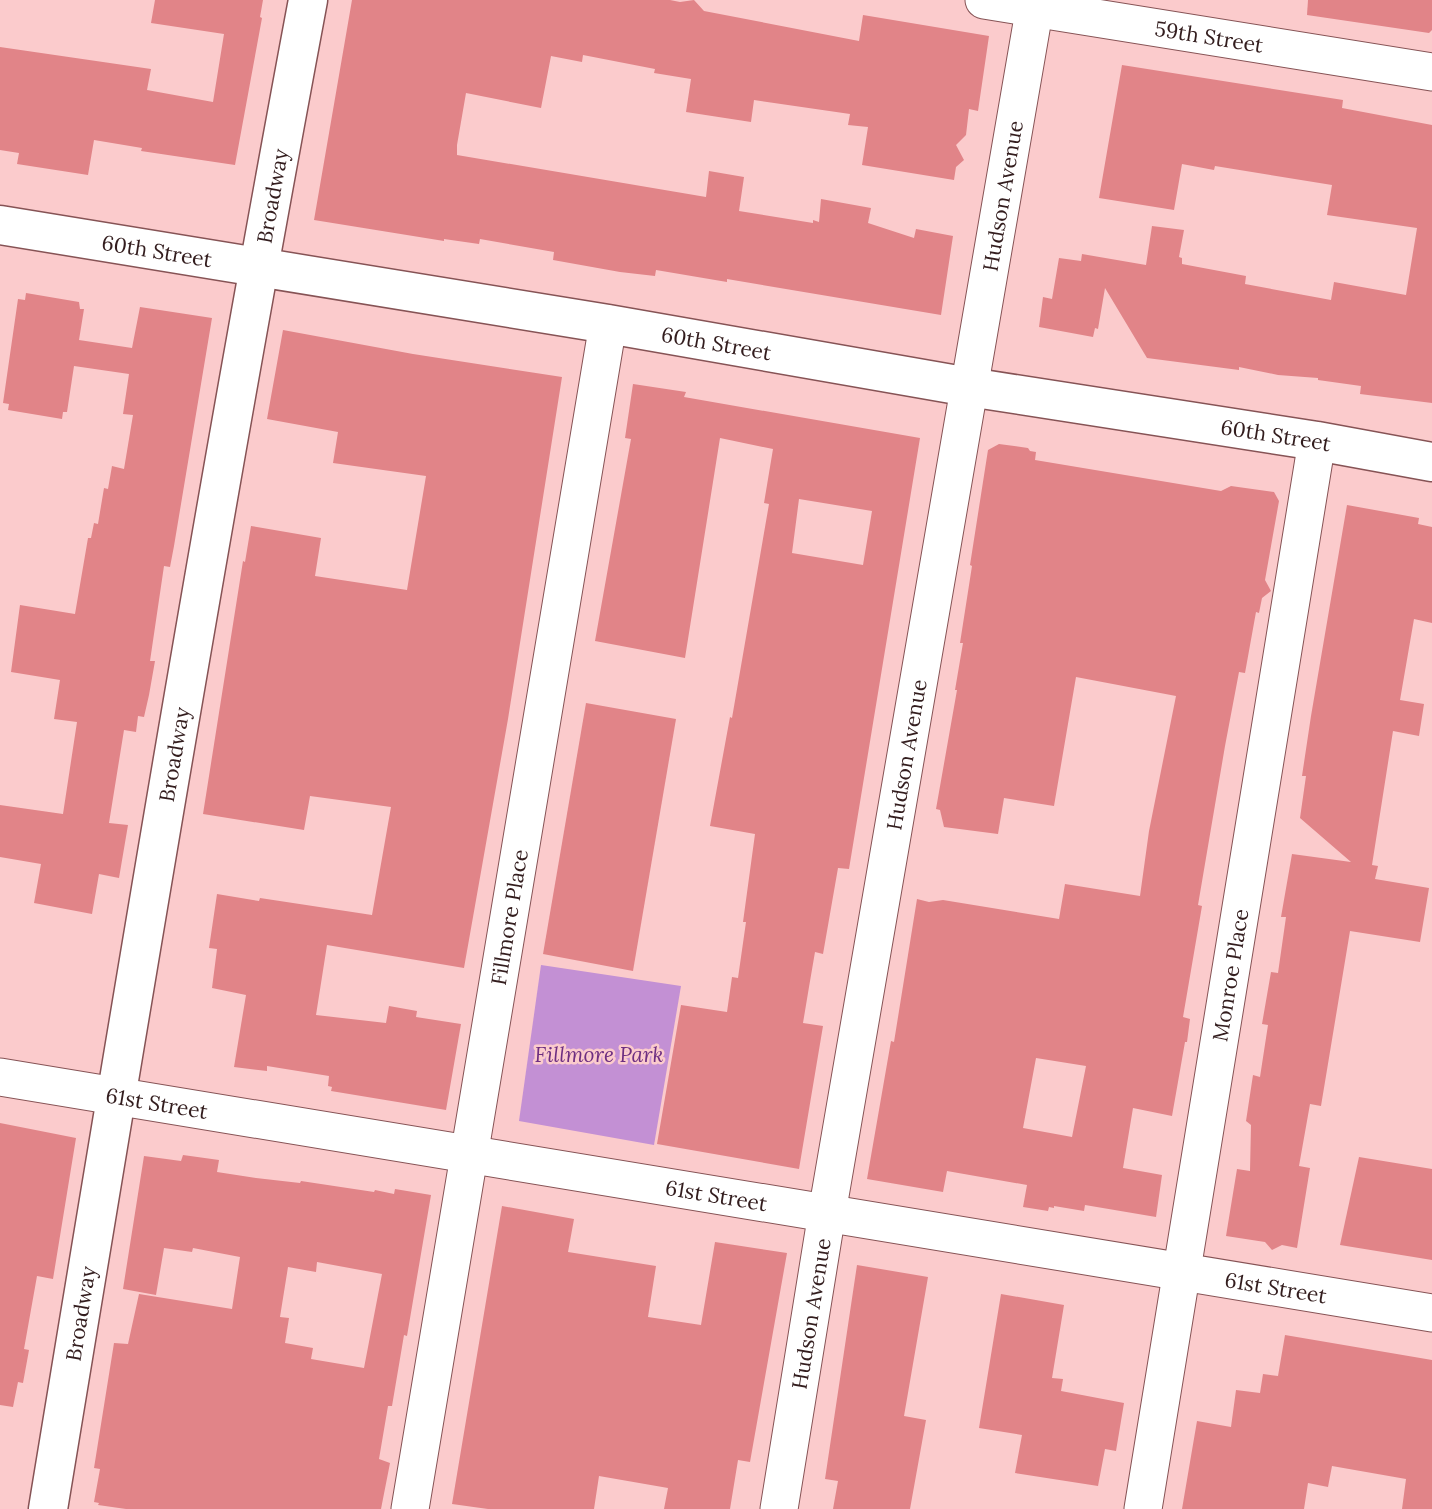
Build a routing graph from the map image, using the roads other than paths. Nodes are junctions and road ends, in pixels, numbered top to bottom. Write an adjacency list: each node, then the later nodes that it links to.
1 (308, 0): 6 (street, Broadway)
2 (984, 0): 3 (street, 59th Street)
3 (1035, 4): 4 (street, 59th Street); 8 (street, Hudson Avenue)
4 (1432, 72)
5 (0, 225): 6 (street, 60th Street)
6 (258, 267): 7 (street, 60th Street); 12 (street, Broadway)
7 (608, 324): 8 (street, 60th Street); 13 (street, Fillmore Place)
8 (969, 387): 9 (street, 60th Street); 14 (street, Hudson Avenue)
9 (1317, 440): 10 (street, 60th Street); 15 (street, Monroe Place)
10 (1432, 462)
11 (0, 1077): 12 (street, 61st Street)
12 (116, 1096): 13 (street, 61st Street); 17 (street, Broadway)
13 (469, 1155): 14 (street, 61st Street); 18 (street, Fillmore Place)
14 (827, 1213): 15 (street, 61st Street); 19 (street, Hudson Avenue)
15 (1182, 1271): 16 (street, 61st Street); 20 (street, Monroe Place)
16 (1432, 1313)
17 (48, 1509)
18 (410, 1509)
19 (779, 1509)
20 (1143, 1509)

